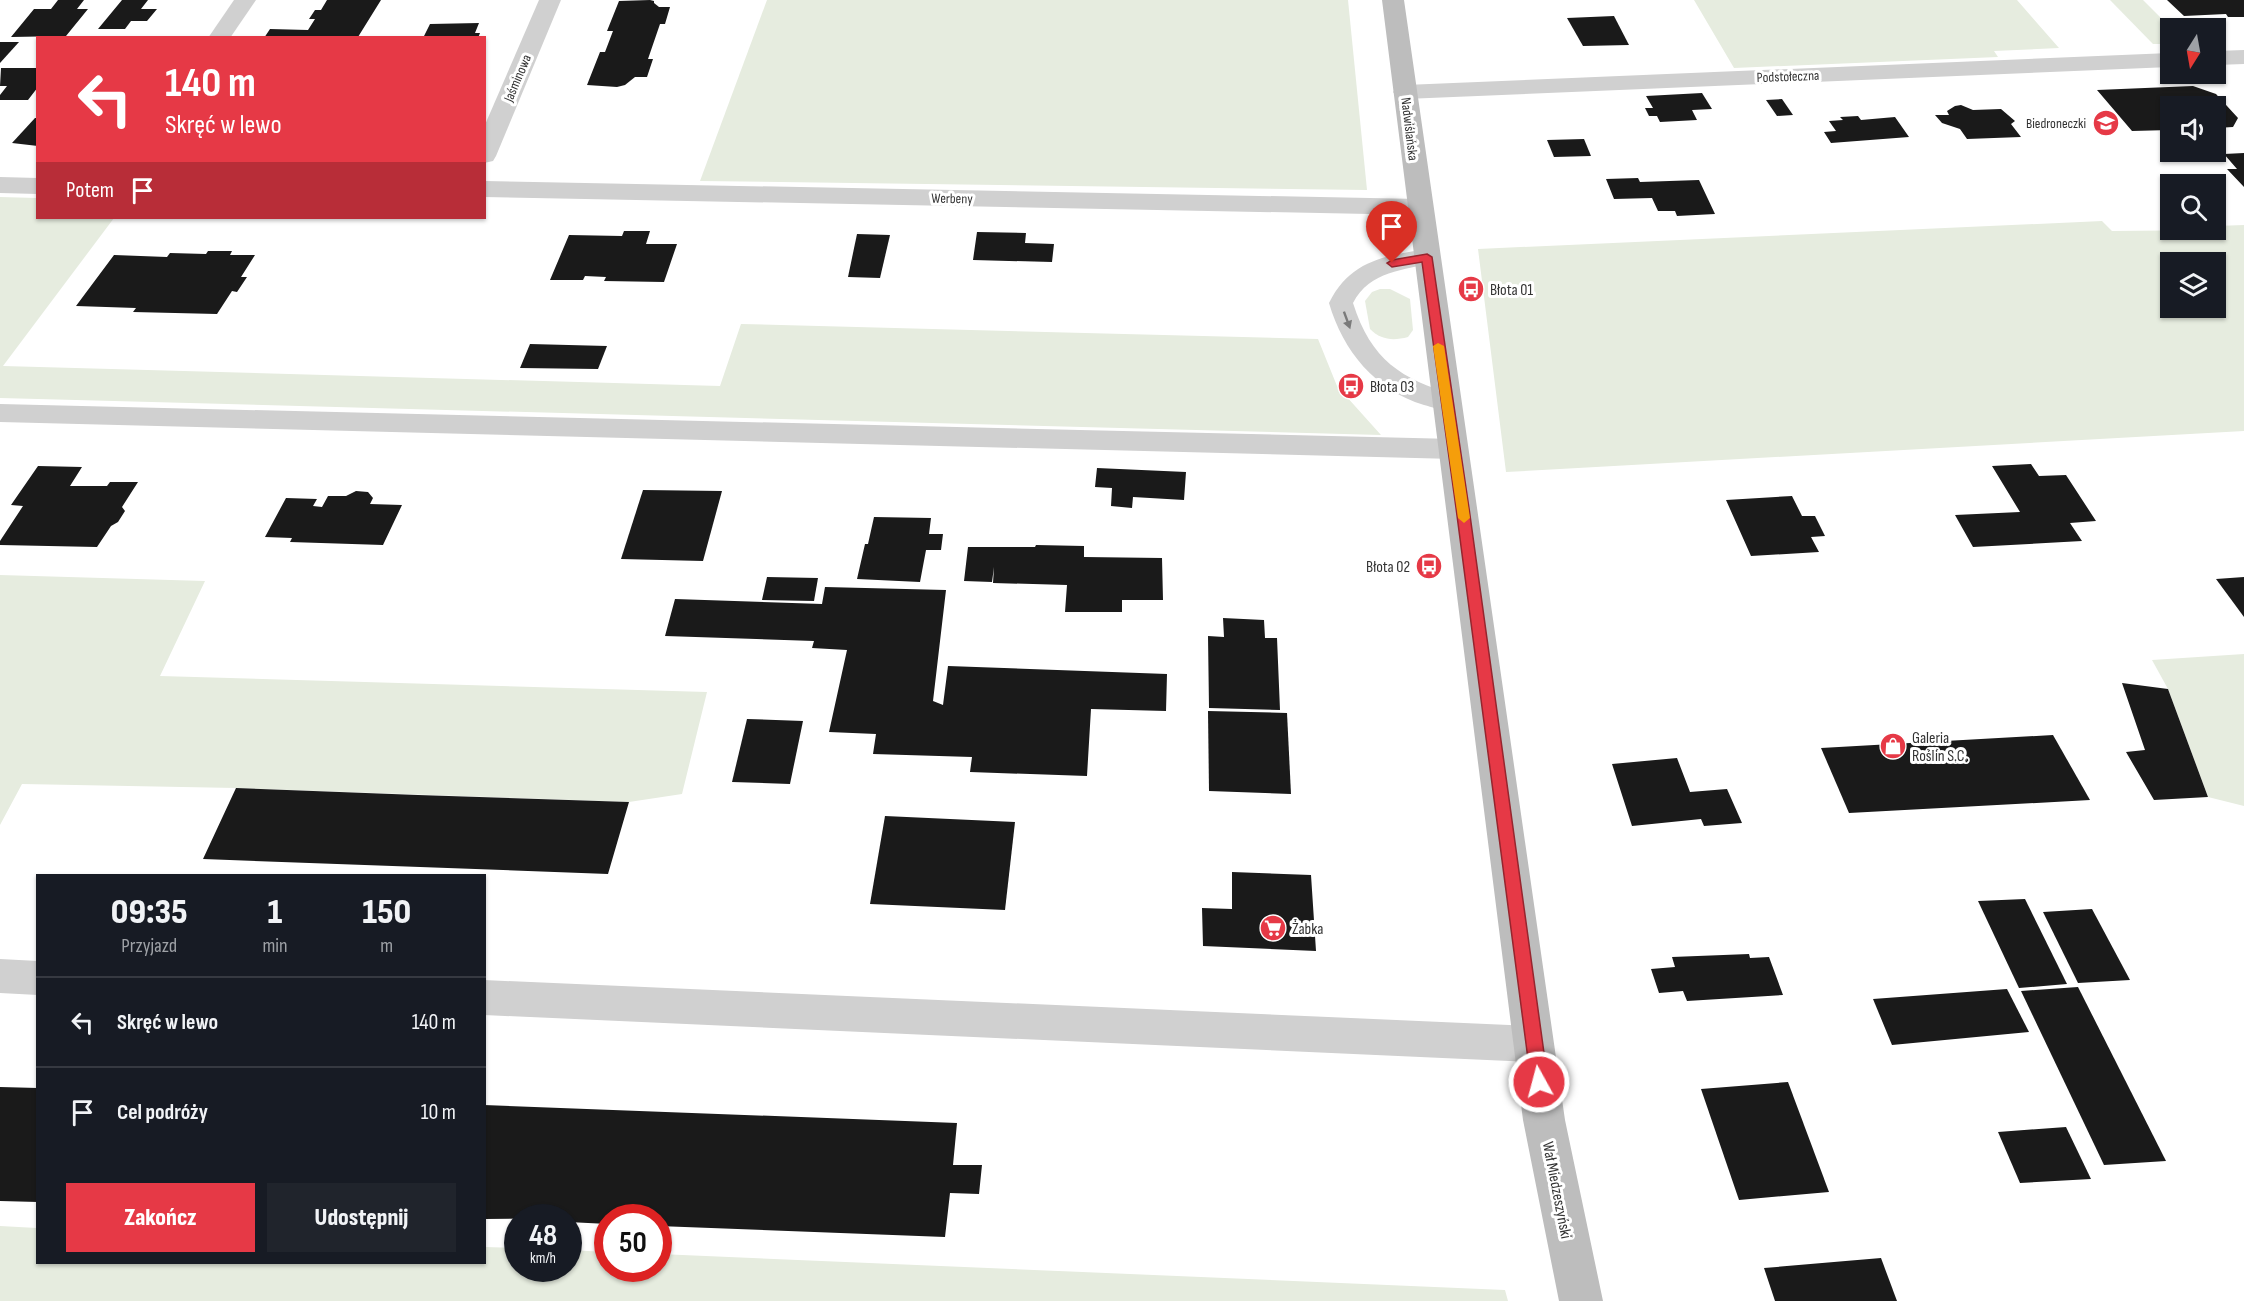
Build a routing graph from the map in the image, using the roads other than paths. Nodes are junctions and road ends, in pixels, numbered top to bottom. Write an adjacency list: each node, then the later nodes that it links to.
1 (244, 0): 4 (street)
2 (550, 0): 9 (street, Jaśminowa)
3 (1393, 0): 8 (main road, Nadwiślańska)
4 (220, 36)
5 (2244, 57): 6 (street)
6 (2226, 58)
7 (2160, 60): 8 (street, Podstołeczna)
8 (1405, 92): 13 (main road, Nadwiślańska)
9 (486, 151)
10 (0, 185): 11 (street)
11 (36, 186)
12 (486, 189): 13 (street, Werbeny)
13 (1420, 207): 14 (main road, Nadwiślańska)
14 (1427, 257): 15 (main road, Wał Miedzeszyński); 15 (lane, one-way to 15)
15 (1446, 402): 17 (main road, Wał Miedzeszyński)
16 (0, 413): 17 (lane)
17 (1454, 449): 21 (main road, Wał Miedzeszyński)
18 (0, 976): 19 (lane)
19 (36, 978)
20 (486, 998): 21 (lane)
21 (1534, 1044): 22 (main road, Wał Miedzeszyński)
22 (1581, 1301)

